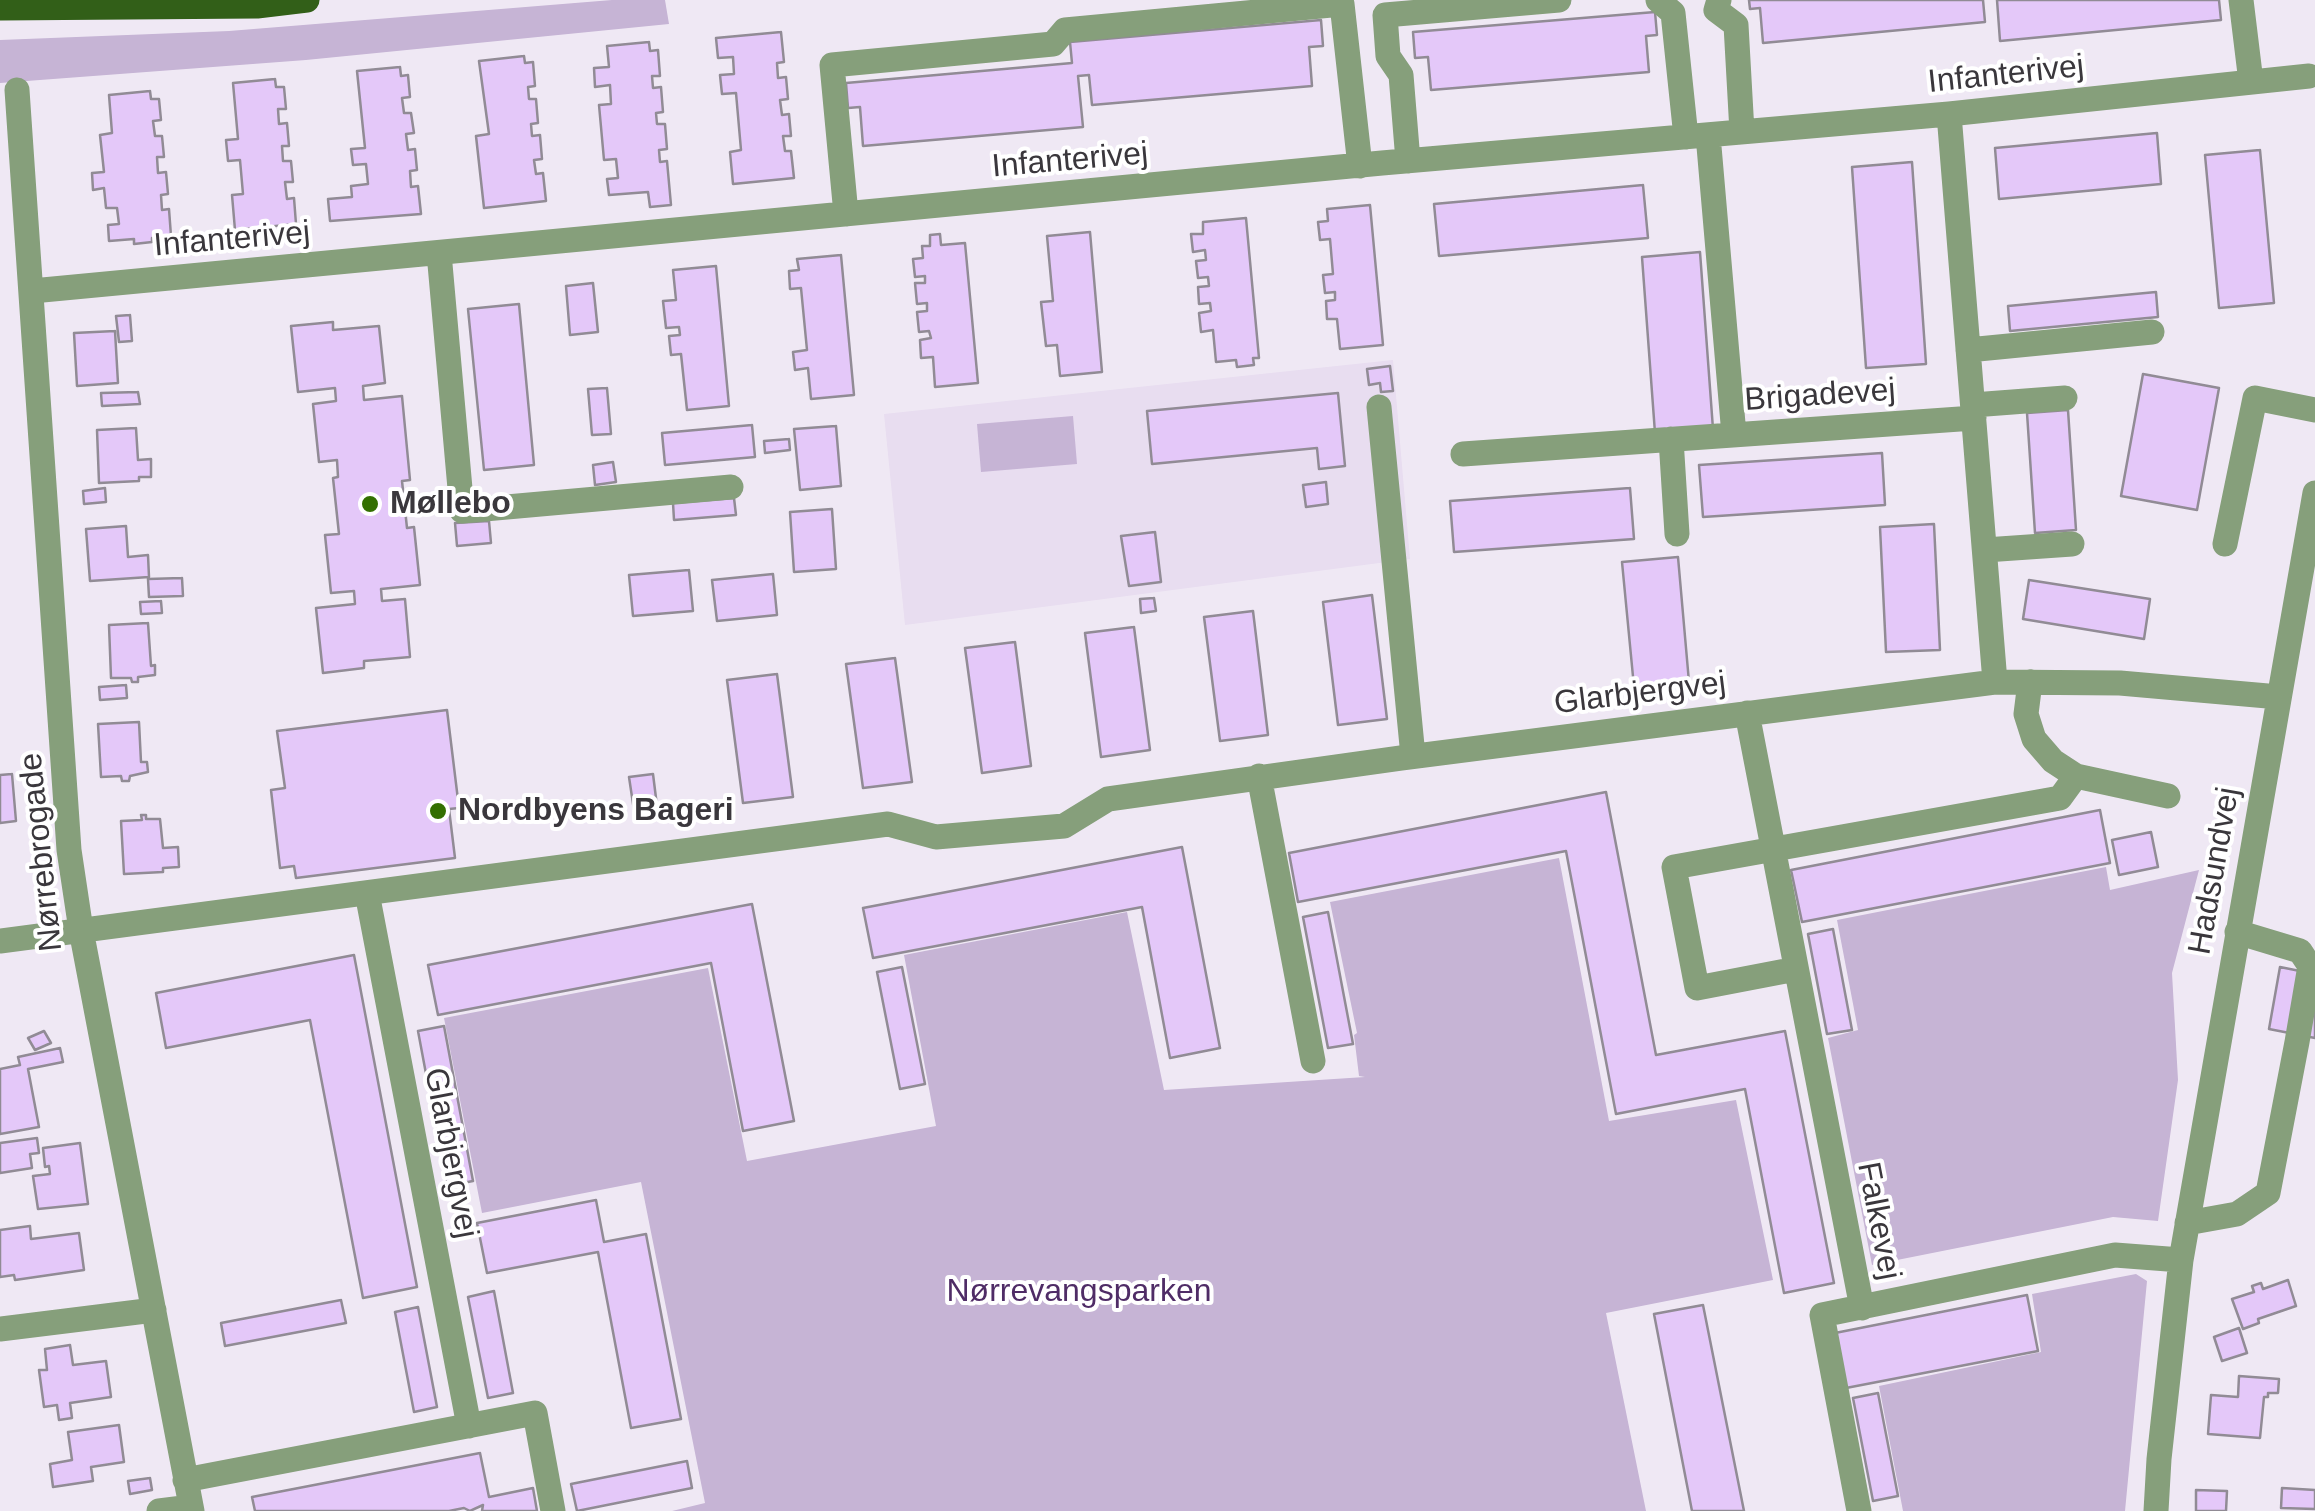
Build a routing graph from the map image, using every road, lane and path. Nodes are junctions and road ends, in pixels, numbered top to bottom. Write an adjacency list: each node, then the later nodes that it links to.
1 (307, 0): 6 (main road)
2 (1559, 0): 13 (street)
3 (1658, 0): 12 (street)
4 (1719, 0): 11 (street)
5 (2240, 0): 8 (street)
6 (0, 8)
7 (2309, 76): 8 (street, Infanterivej)
8 (2251, 82): 10 (street, Infanterivej)
9 (17, 90): 17 (street, Nørrebrogade)
10 (1949, 114): 11 (street, Infanterivej); 19 (street)
11 (1742, 132): 12 (street, Infanterivej)
12 (1697, 136): 13 (street, Infanterivej); 24 (street)
13 (1408, 161): 14 (street, Infanterivej)
14 (1360, 166): 15 (street, Infanterivej); 15 (street)
15 (846, 214): 16 (street, Infanterivej)
16 (438, 253): 17 (street, Infanterivej); 27 (street)
17 (32, 291): 43 (street, Nørrebrogade)
18 (2152, 332): 19 (street)
19 (1968, 350): 23 (street)
20 (2065, 398): 23 (street, Brigadevej)
21 (1379, 407): 37 (street)
22 (2315, 410): 31 (street)
23 (1973, 411): 24 (street, Brigadevej); 32 (street)
24 (1734, 435): 25 (street, Brigadevej)
25 (1671, 439): 26 (street, Brigadevej); 29 (street)
26 (1463, 454)
27 (731, 487)
28 (2315, 494): 35 (street, Hadsundvej)
29 (1677, 534)
30 (2072, 544): 32 (street)
31 (2225, 544)
32 (1984, 550): 33 (street)
33 (1995, 682): 34 (street, Glarbjergvej); 36 (street, Glarbjergvej)
34 (2030, 682): 35 (street, Glarbjergvej); 39 (street)
35 (2279, 697): 44 (street, Hadsundvej)
36 (1747, 713): 37 (street, Glarbjergvej); 41 (street, Falkevej)
37 (1413, 756): 38 (street, Glarbjergvej)
38 (1259, 776): 42 (street, Glarbjergvej); 47 (street)
39 (2076, 776): 40 (street); 41 (street)
40 (2168, 796)
41 (1773, 848): 46 (street, Falkevej); 46 (street)
42 (367, 893): 43 (street, Glarbjergvej); 53 (street, Glarbjergvej)
43 (81, 930): 45 (street, Glarbjergvej); 51 (street, Nørrebrogade)
44 (2238, 932): 48 (street, Hadsundvej); 48 (street)
45 (0, 941)
46 (1796, 969): 50 (street, Falkevej)
47 (1312, 1060)
48 (2186, 1224): 49 (street, Hadsundvej)
49 (2180, 1260): 50 (street); 59 (street, Hadsundvej)
50 (1862, 1308): 58 (street, Falkevej)
51 (154, 1310): 52 (street); 54 (street, Nørrebrogade)
52 (0, 1330)
53 (469, 1426): 54 (street); 57 (street)
54 (185, 1480): 55 (street, Nørrebrogade)
55 (191, 1509): 56 (street, Nørrebrogade)
56 (159, 1511)
57 (553, 1511)
58 (1859, 1511)
59 (2156, 1511)

